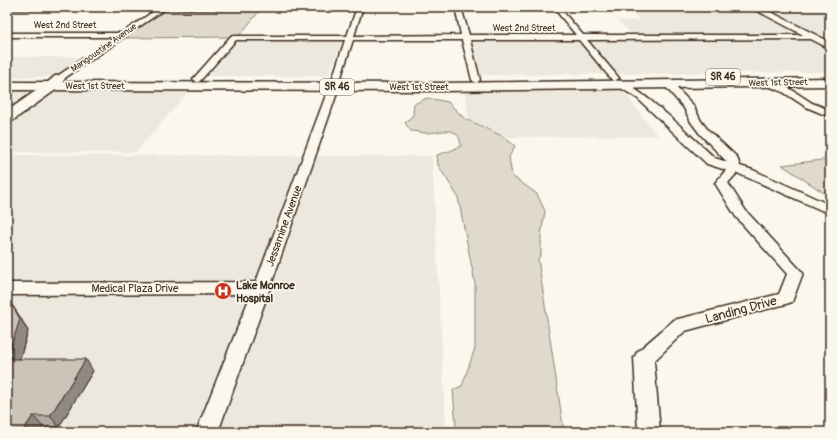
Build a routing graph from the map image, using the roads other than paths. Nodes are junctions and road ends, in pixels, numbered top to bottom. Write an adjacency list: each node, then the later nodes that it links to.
1 (53, 7): 2 (street); 8 (street)
2 (164, 7): 3 (street); 10 (street, Mangoustine Avenue)
3 (227, 7)
4 (360, 7): 13 (street, Jessamine Avenue)
5 (458, 7): 14 (street)
6 (556, 7): 11 (street)
7 (754, 7): 12 (street)
8 (7, 8)
9 (7, 35): 10 (street, West 2nd Street)
10 (123, 35): 22 (street, Mangoustine Avenue)
11 (581, 37): 12 (street, West 2nd Street); 14 (street, West 2nd Street); 20 (street)
12 (813, 37): 15 (street)
13 (349, 38): 14 (street, West 2nd Street); 18 (street, West 2nd Street); 23 (street, Jessamine Avenue)
14 (466, 38): 19 (street)
15 (830, 46)
16 (830, 75): 20 (main road, West 1st Street / SR 46)
17 (7, 79): 22 (main road, West 1st Street / SR 46)
18 (197, 79): 22 (main road, West 1st Street / SR 46); 23 (main road, West 1st Street / SR 46)
19 (476, 80): 20 (main road, West 1st Street / SR 46); 23 (main road, West 1st Street / SR 46)
20 (618, 81): 23 (main road, West 1st Street / SR 46); 24 (main road, West 1st Street / SR 46); 30 (street)
21 (830, 82): 25 (main road, West 1st Street / SR 46)
22 (56, 83): 23 (main road, West 1st Street / SR 46); 26 (main road, West 1st Street / SR 46); 28 (street, Mangoustine Avenue)
23 (335, 83): 32 (street, Jessamine Avenue)
24 (668, 84): 25 (main road, West 1st Street / SR 46); 30 (street)
25 (771, 84): 27 (street); 29 (street)
26 (7, 86)
27 (830, 114)
28 (7, 118)
29 (830, 119)
30 (734, 169): 31 (street); 35 (street, Landing Drive)
31 (830, 210)
32 (262, 288): 33 (street, Medical Plaza Drive); 34 (street, Jessamine Avenue)
33 (7, 289)
34 (207, 432)
35 (649, 432)

